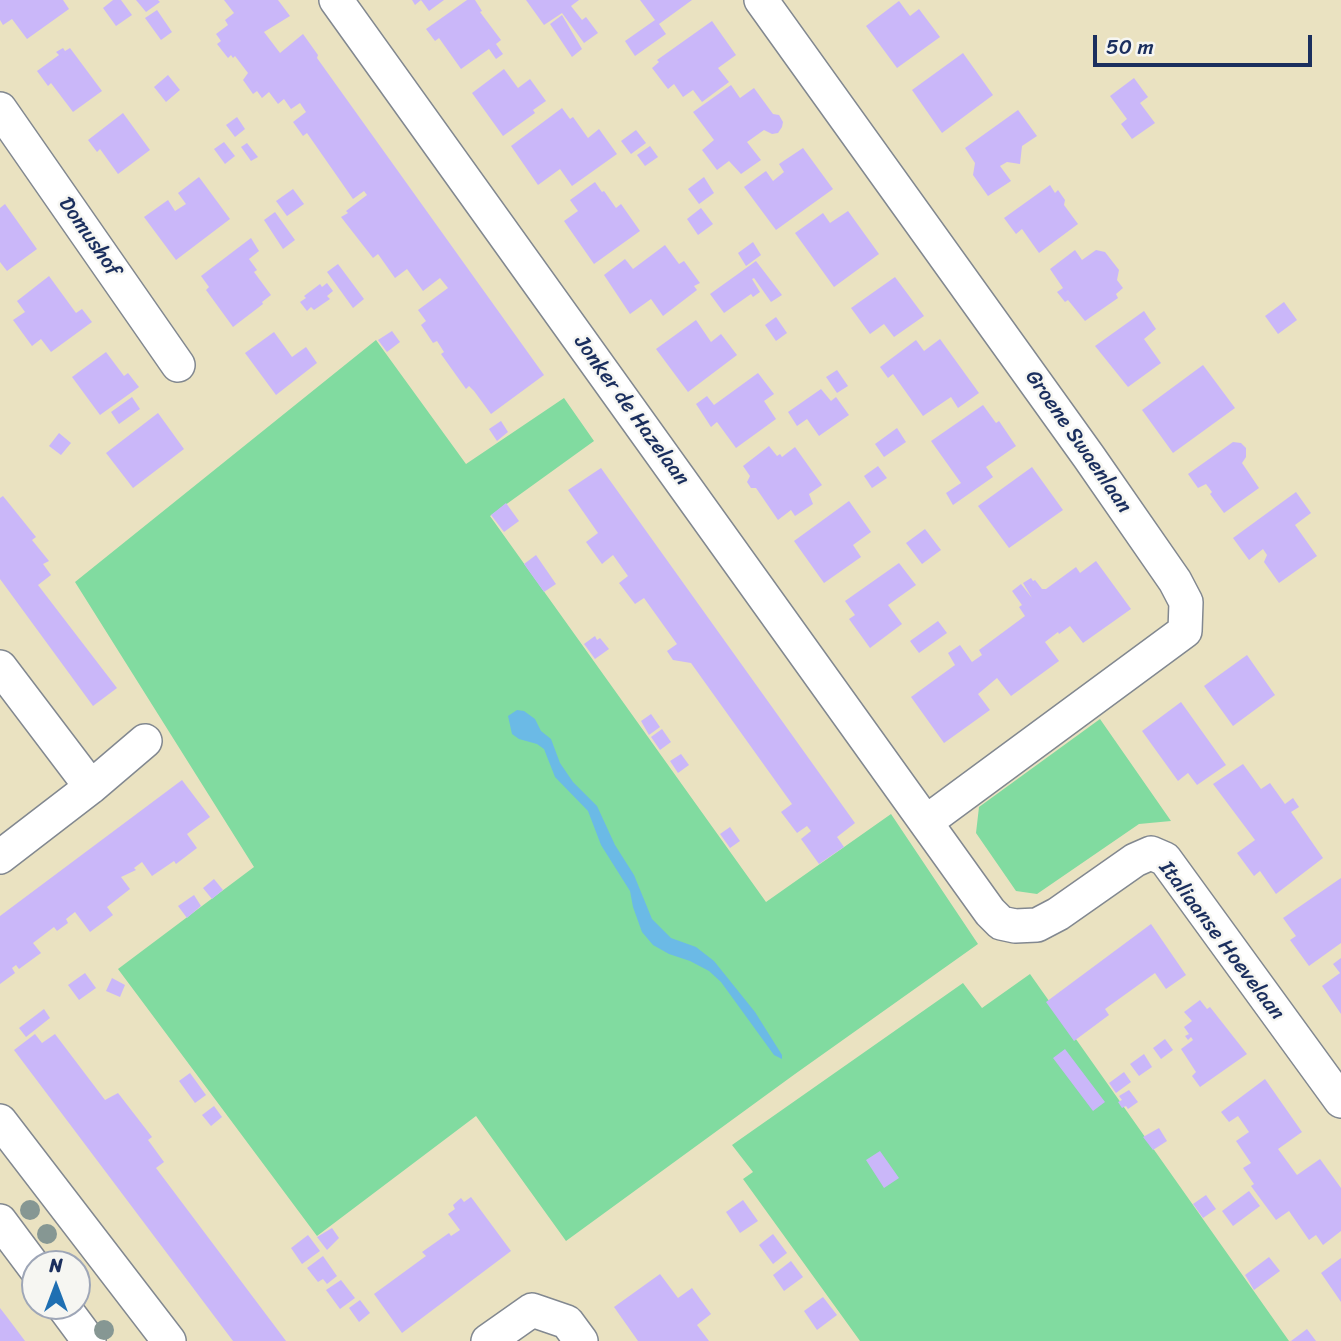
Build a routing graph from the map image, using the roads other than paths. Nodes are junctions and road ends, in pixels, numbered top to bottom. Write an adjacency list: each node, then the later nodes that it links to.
1 (336, 0): 8 (street, Jonker de Hazelaan)
2 (761, 0): 8 (street, Groene Swaenlaan)
3 (0, 109): 4 (street, Domushof)
4 (178, 365)
5 (0, 667): 7 (street)
6 (145, 741): 7 (street)
7 (91, 787): 9 (street)
8 (926, 822): 10 (street, Italiaanse Hoevelaan)
9 (0, 857)
10 (1341, 1101)
11 (0, 1121): 16 (street)
12 (0, 1221): 13 (street)
13 (22, 1250)
14 (73, 1320): 15 (street)
15 (89, 1341)
16 (169, 1341)
17 (488, 1341): 18 (street)
18 (581, 1341)

